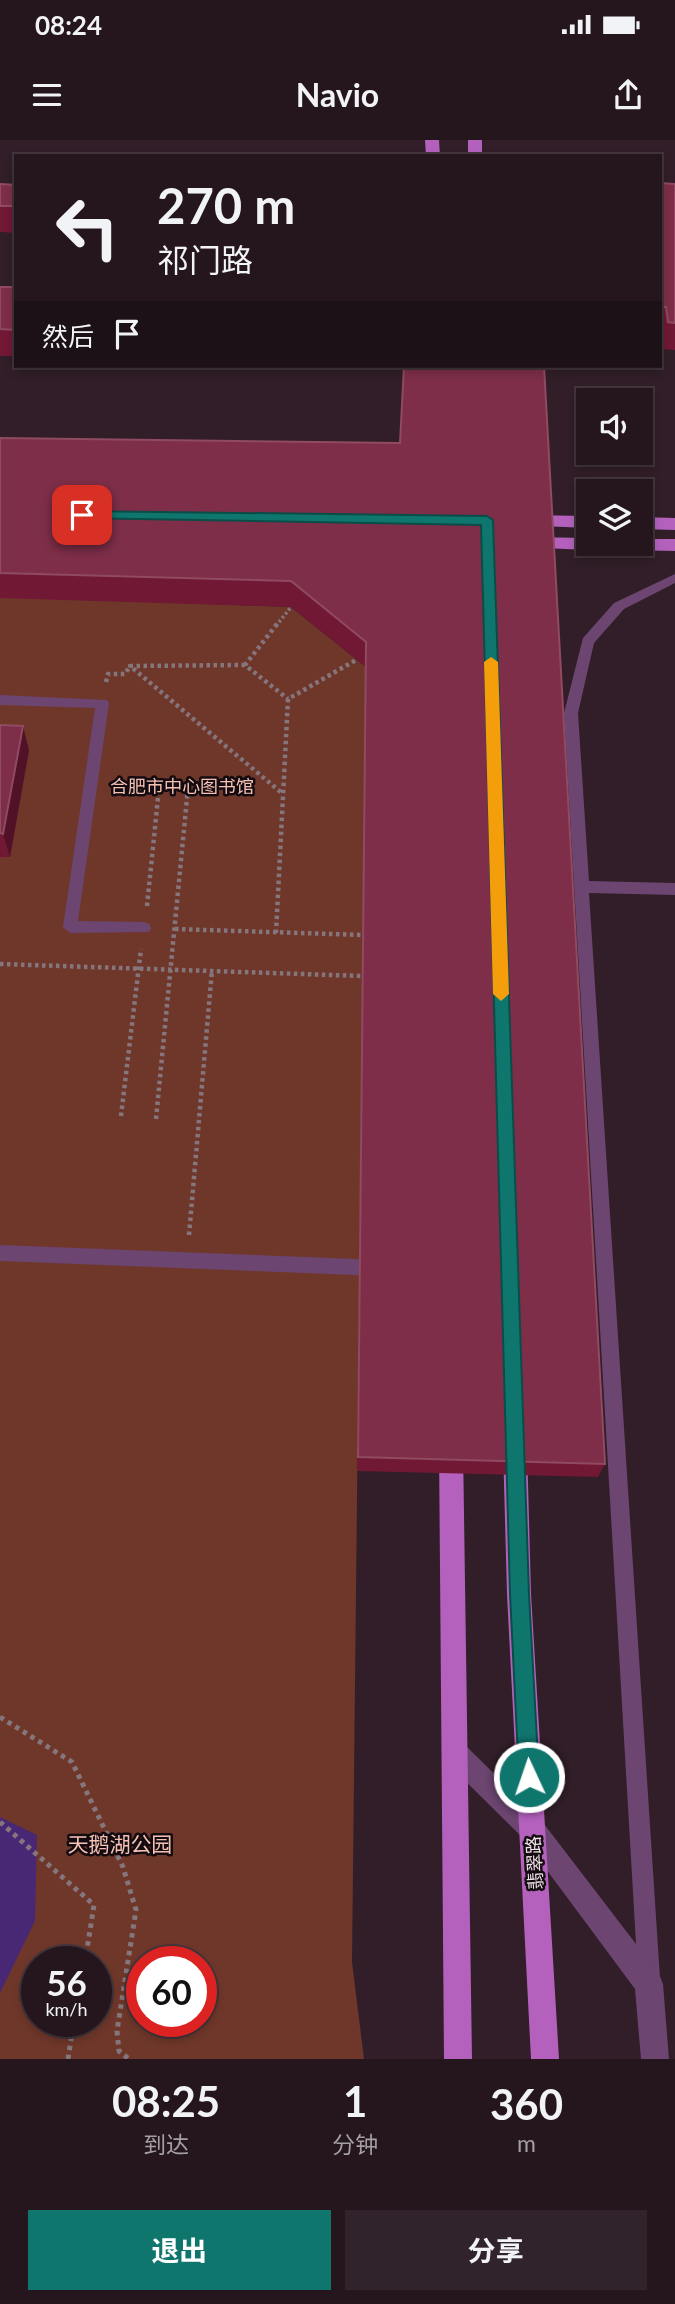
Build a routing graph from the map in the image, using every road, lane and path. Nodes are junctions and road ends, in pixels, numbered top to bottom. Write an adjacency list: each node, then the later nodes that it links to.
1 (512, 521): 2 (main road)
2 (576, 522)
3 (653, 523): 4 (main road)
4 (675, 524)
5 (513, 542): 6 (main road)
6 (576, 544)
7 (653, 545): 8 (main road)
8 (675, 545)
9 (675, 578): 19 (lane)
10 (291, 607): 12 (path)
11 (356, 660): 13 (path)
12 (245, 666): 13 (path); 17 (path)
13 (288, 699): 17 (path)
14 (0, 700): 21 (lane)
15 (159, 788): 18 (path)
16 (188, 788): 22 (path)
17 (283, 794): 23 (path)
18 (150, 880)
19 (581, 887): 20 (lane); 42 (lane)
20 (675, 889)
21 (144, 928): 22 (path)
22 (176, 929): 23 (path); 26 (path)
23 (276, 933): 24 (path)
24 (363, 936)
25 (0, 964): 26 (path)
26 (173, 969): 27 (path); 31 (path)
27 (212, 970): 28 (path); 33 (path)
28 (362, 976)
29 (134, 1011): 30 (path)
30 (121, 1116)
31 (156, 1119)
32 (0, 1253): 33 (lane)
33 (187, 1260): 34 (lane)
34 (393, 1269)
35 (451, 1423): 38 (main road)
36 (514, 1428): 40 (main road, 翡翠路)
37 (0, 1717): 45 (path)
38 (455, 1754): 40 (street); 46 (main road)
39 (0, 1822): 41 (path)
40 (532, 1829): 42 (street); 47 (main road, 翡翠路)
41 (88, 1946)
42 (649, 1984): 48 (street)
43 (72, 2037): 44 (path)
44 (68, 2059)
45 (129, 2059)
46 (458, 2059)
47 (545, 2059)
48 (655, 2059)

